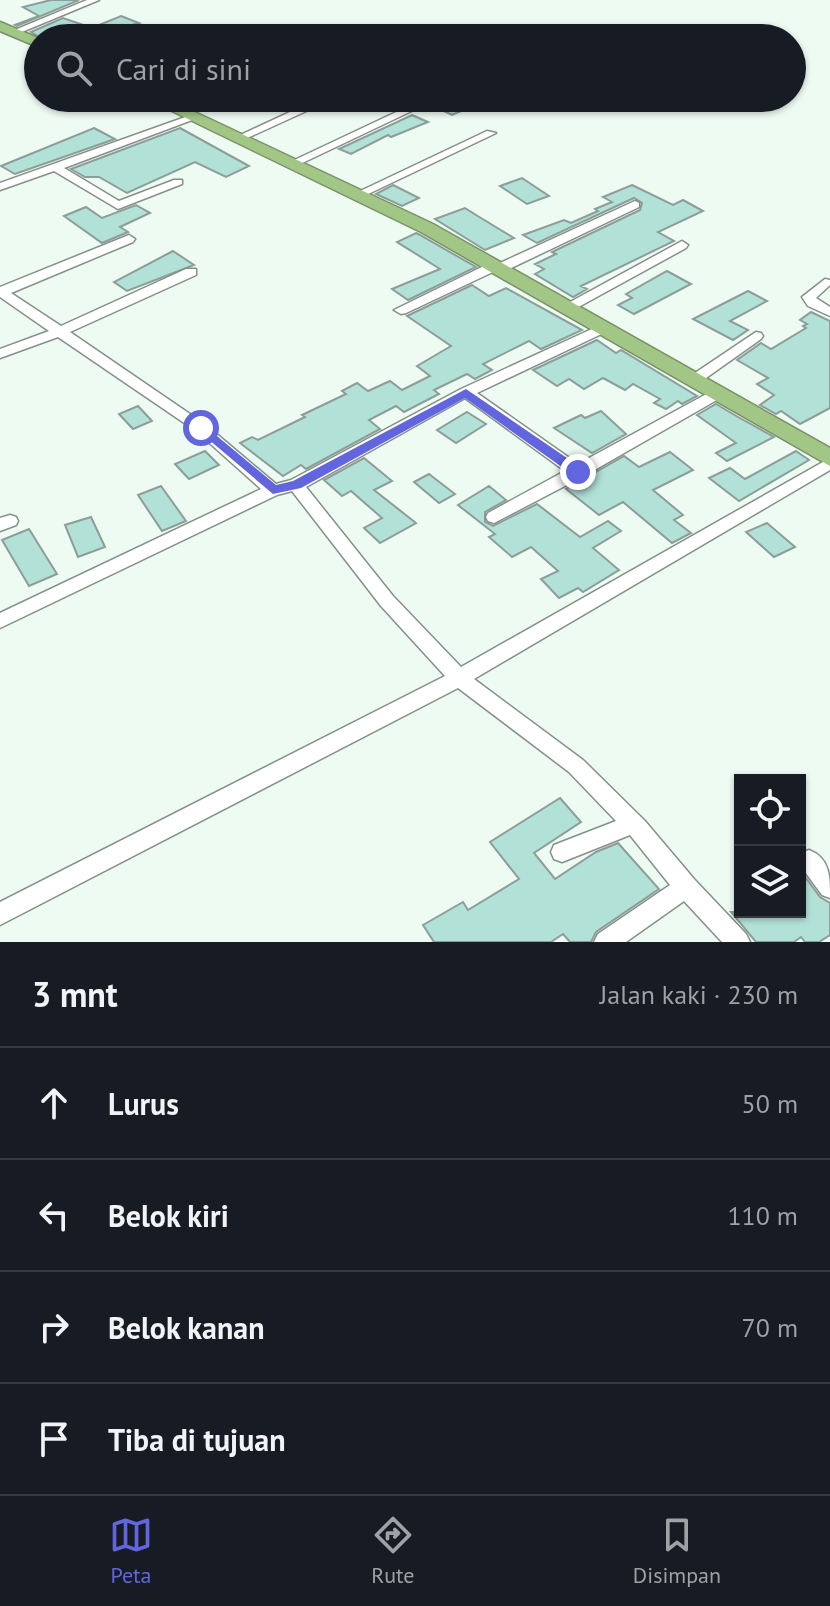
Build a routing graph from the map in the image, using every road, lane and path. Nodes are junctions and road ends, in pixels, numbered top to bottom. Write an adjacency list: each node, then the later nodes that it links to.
1 (95, 0): 2 (street)
2 (34, 24)
3 (0, 26): 5 (highway)
4 (24, 28): 5 (street)
5 (14, 32): 6 (highway)
6 (24, 37)
7 (184, 112): 10 (highway)
8 (296, 112): 12 (street)
9 (404, 112): 13 (street)
10 (195, 117): 12 (highway); 14 (street)
11 (491, 133): 17 (street)
12 (239, 138): 13 (highway)
13 (292, 164): 17 (highway)
14 (55, 167): 15 (street); 16 (street)
15 (178, 182)
16 (0, 187)
17 (360, 194): 21 (highway)
18 (635, 205): 21 (street)
19 (129, 239): 24 (street)
20 (682, 245): 25 (street)
21 (498, 267): 25 (highway); 26 (street)
22 (191, 272): 29 (street)
23 (825, 283): 27 (street)
24 (1, 292): 29 (street)
25 (568, 307): 28 (highway)
26 (401, 310)
27 (830, 312)
28 (605, 327): 32 (highway); 33 (street)
29 (61, 331): 31 (street); 38 (street)
30 (756, 336): 32 (street)
31 (0, 354)
32 (694, 380): 34 (highway)
33 (466, 392): 36 (street); 37 (street)
34 (717, 394): 35 (highway); 36 (street)
35 (830, 461): 41 (street)
36 (578, 472): 39 (street)
37 (296, 485): 38 (street); 41 (street)
38 (273, 490): 40 (street)
39 (494, 517)
40 (0, 621)
41 (459, 678): 42 (street); 47 (street)
42 (633, 824): 43 (street); 45 (street)
43 (562, 852)
44 (809, 860): 46 (street)
45 (686, 887): 48 (street); 49 (street)
46 (830, 887)
47 (0, 914)
48 (606, 942)
49 (738, 942)

